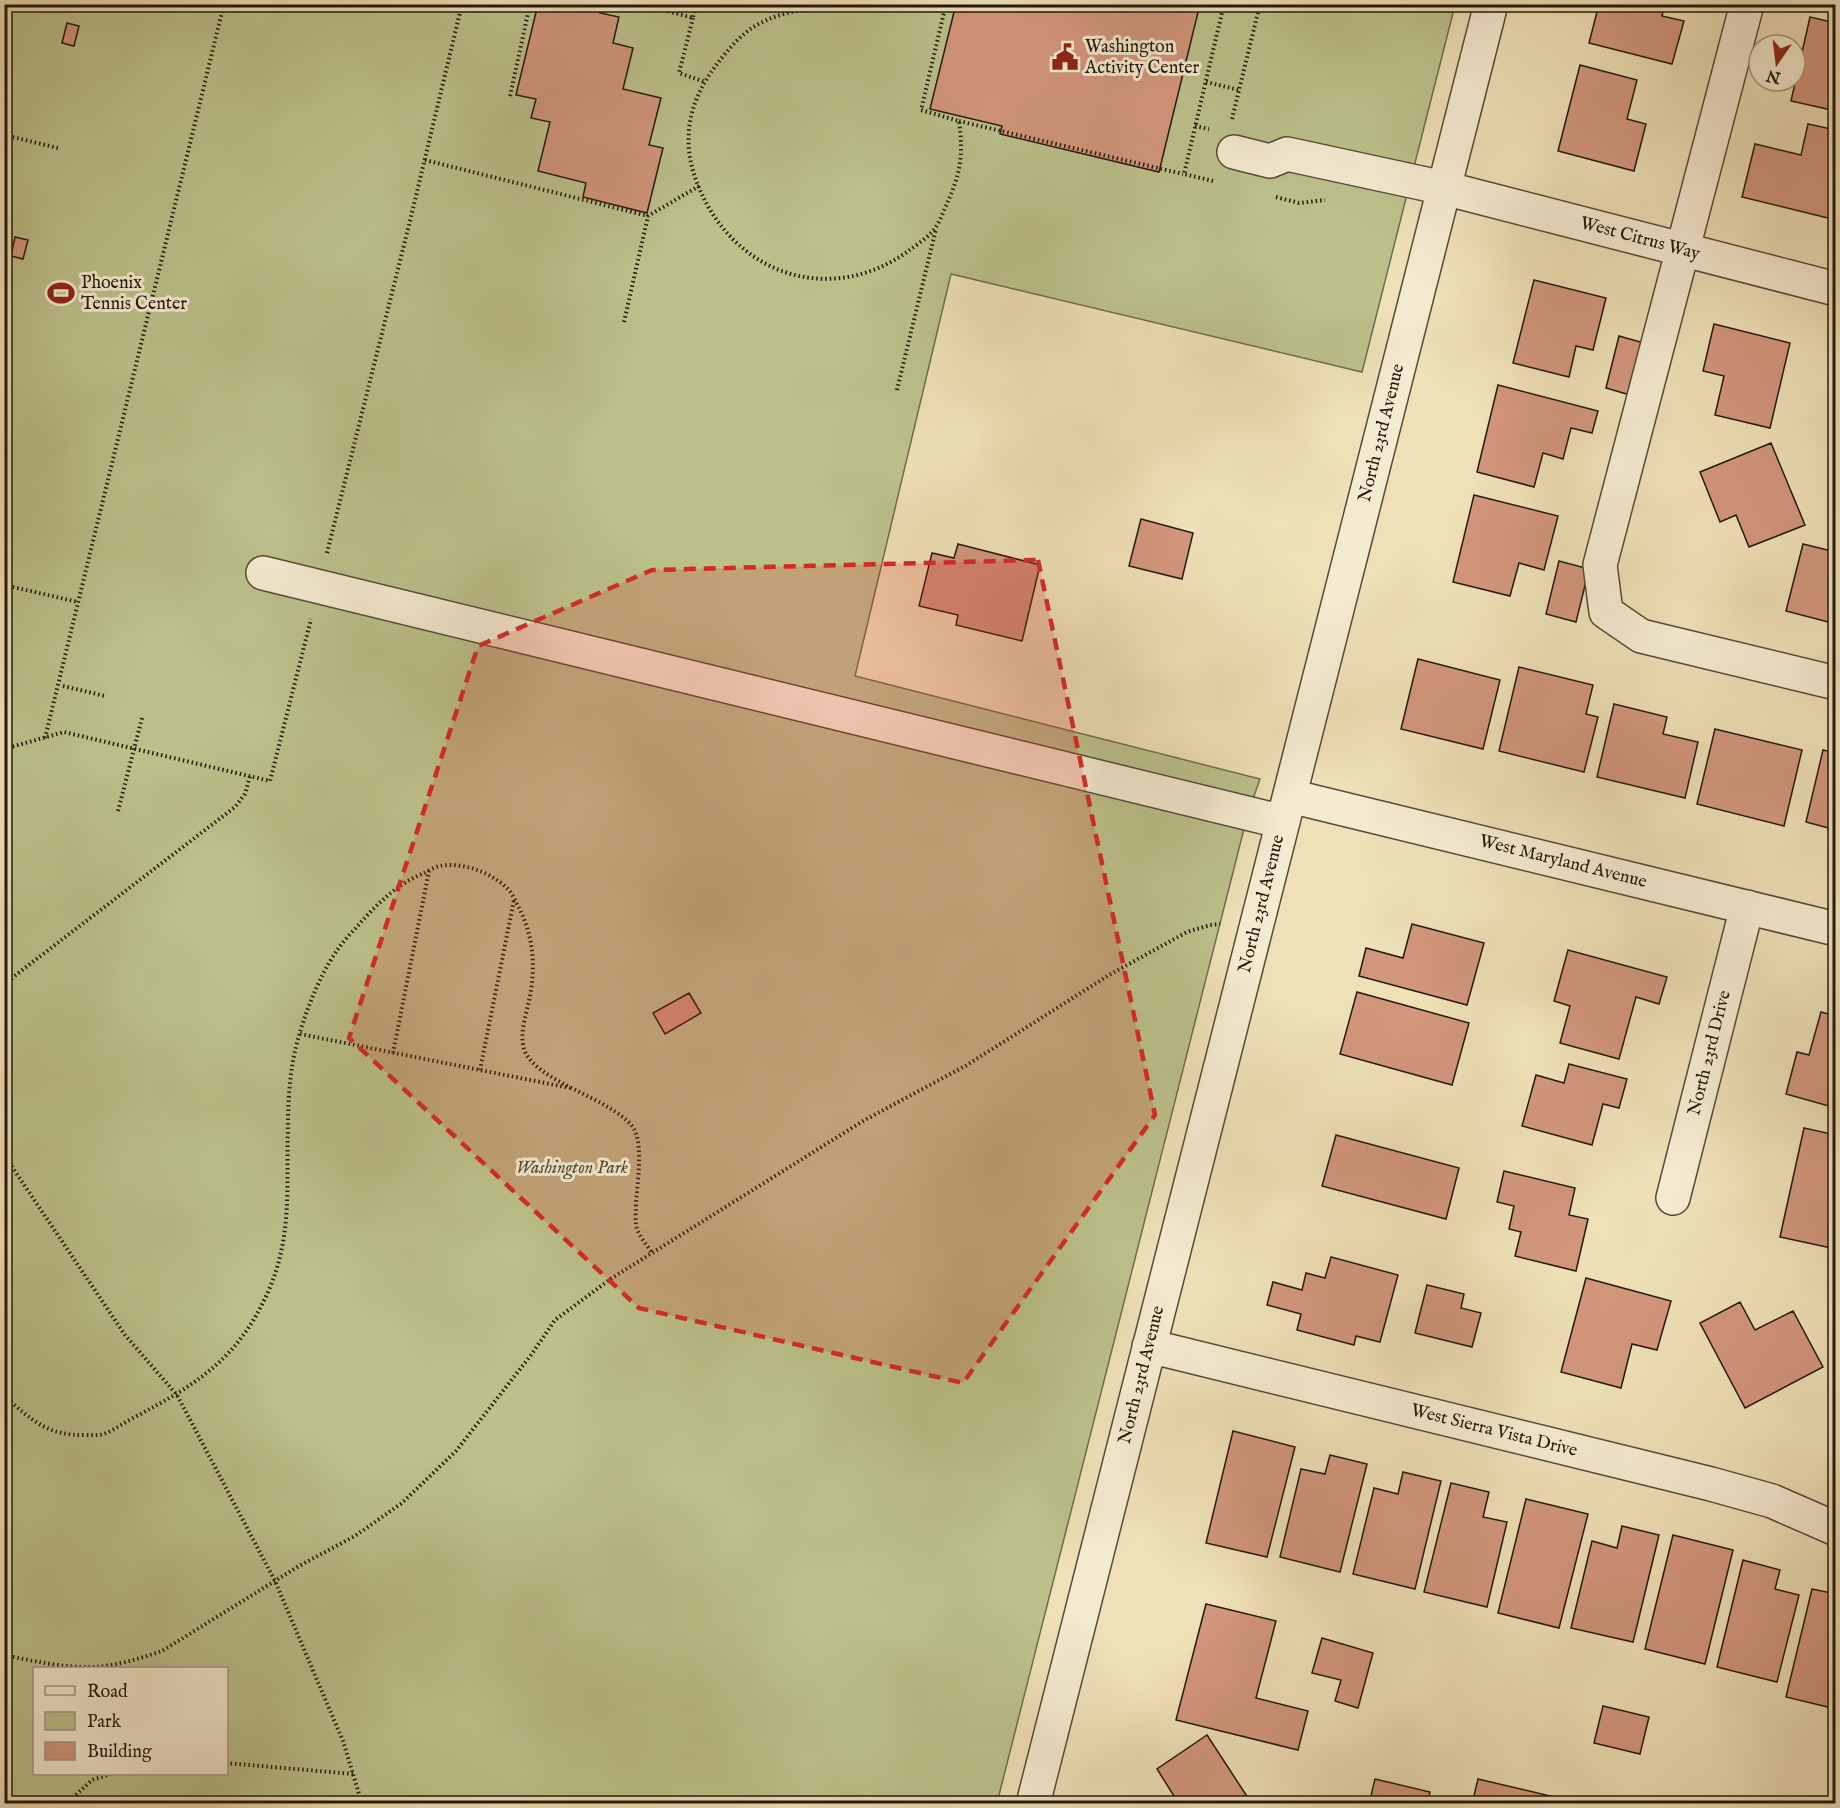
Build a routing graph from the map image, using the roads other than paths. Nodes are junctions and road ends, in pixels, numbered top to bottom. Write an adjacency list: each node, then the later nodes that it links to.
1 (1491, 4): 4 (street, North 23rd Avenue)
2 (1747, 4): 5 (street)
3 (1228, 135): 4 (street, West Citrus Way)
4 (1444, 188): 5 (street, West Citrus Way); 9 (street, North 23rd Avenue)
5 (1683, 250): 6 (street, West Citrus Way); 8 (street)
6 (1836, 289)
7 (263, 573): 9 (street, West Maryland Avenue)
8 (1836, 683)
9 (1286, 809): 10 (street, West Maryland Avenue); 13 (street, North 23rd Avenue)
10 (1747, 907): 11 (street, West Maryland Avenue); 12 (street, North 23rd Drive)
11 (1836, 929)
12 (1673, 1198)
13 (1149, 1346): 14 (street, West Sierra Vista Drive); 15 (street, North 23rd Avenue)
14 (1836, 1529)
15 (1033, 1803)

